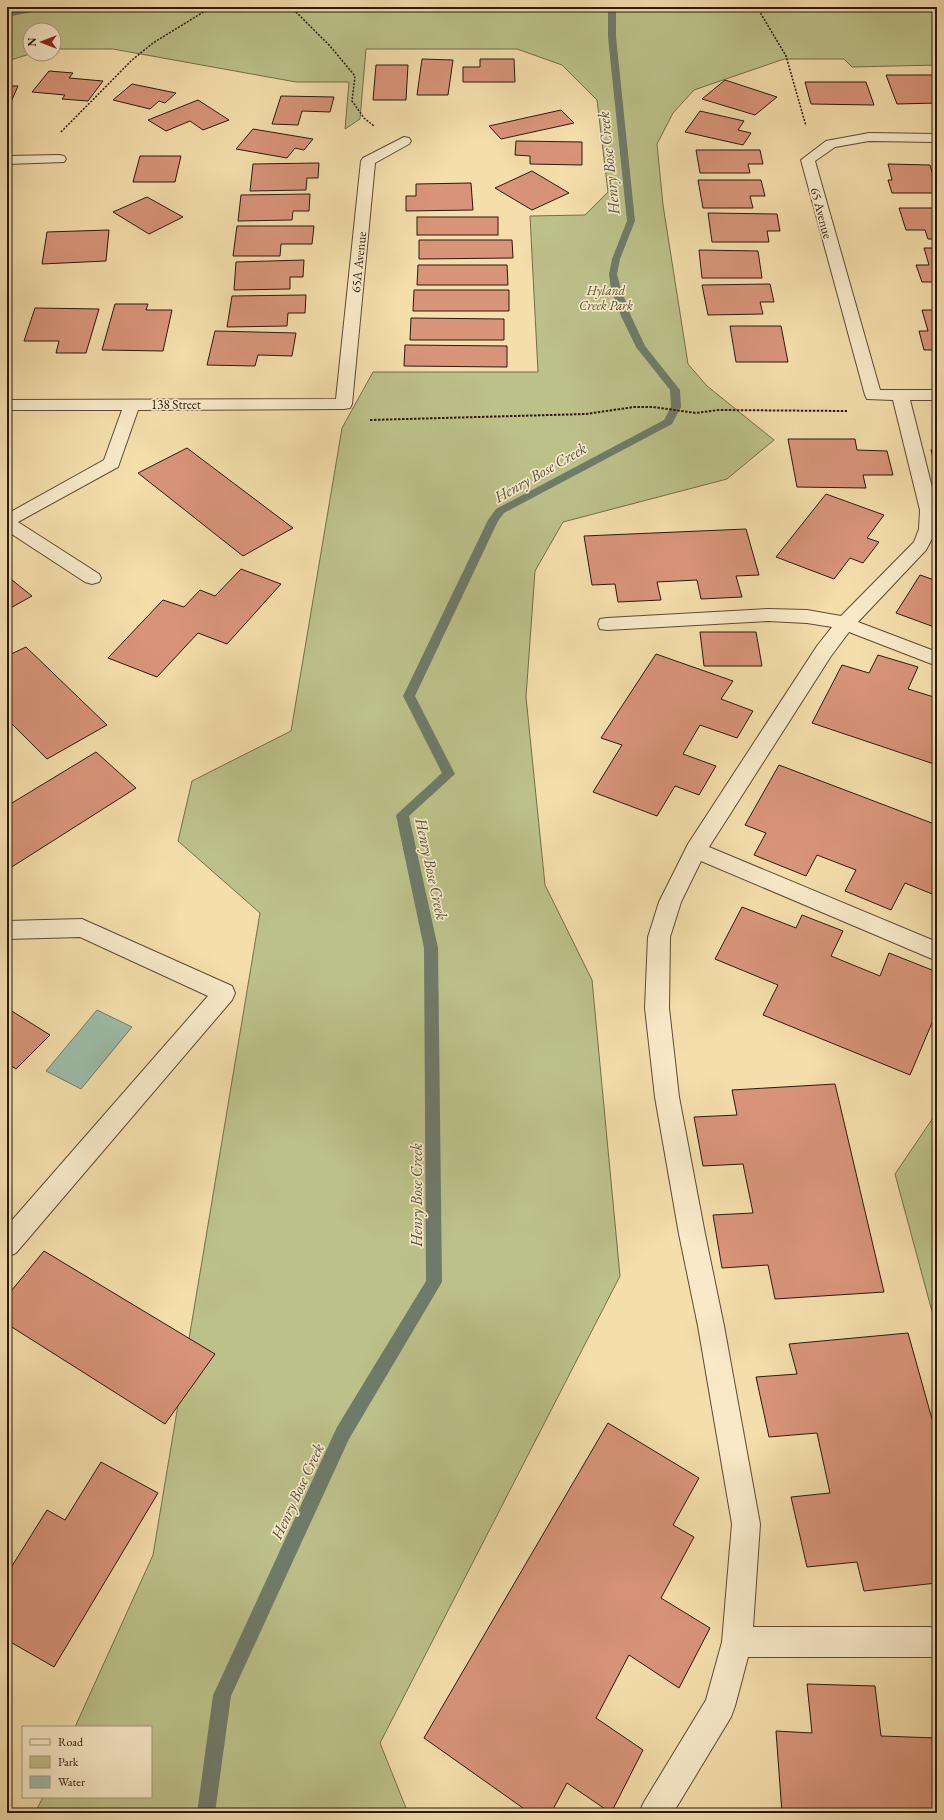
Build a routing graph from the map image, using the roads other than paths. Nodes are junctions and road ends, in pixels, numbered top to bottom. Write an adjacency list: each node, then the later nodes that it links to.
1 (937, 138): 5 (street, 65 Avenue)
2 (404, 141): 8 (street, 65A Avenue)
3 (59, 159): 4 (street)
4 (7, 160)
5 (900, 395): 6 (street); 13 (street)
6 (937, 395)
7 (132, 404): 8 (street, 138 Street); 9 (street, 138 Street); 10 (street)
8 (344, 404)
9 (7, 405)
10 (7, 522): 11 (street)
11 (92, 578)
12 (607, 624): 13 (street)
13 (845, 624): 14 (street); 15 (street)
14 (937, 659)
15 (696, 850): 17 (street); 19 (street)
16 (7, 930): 18 (street)
17 (937, 952)
18 (7, 1245)
19 (737, 1642): 20 (street); 21 (street)
20 (937, 1642)
21 (654, 1813)

